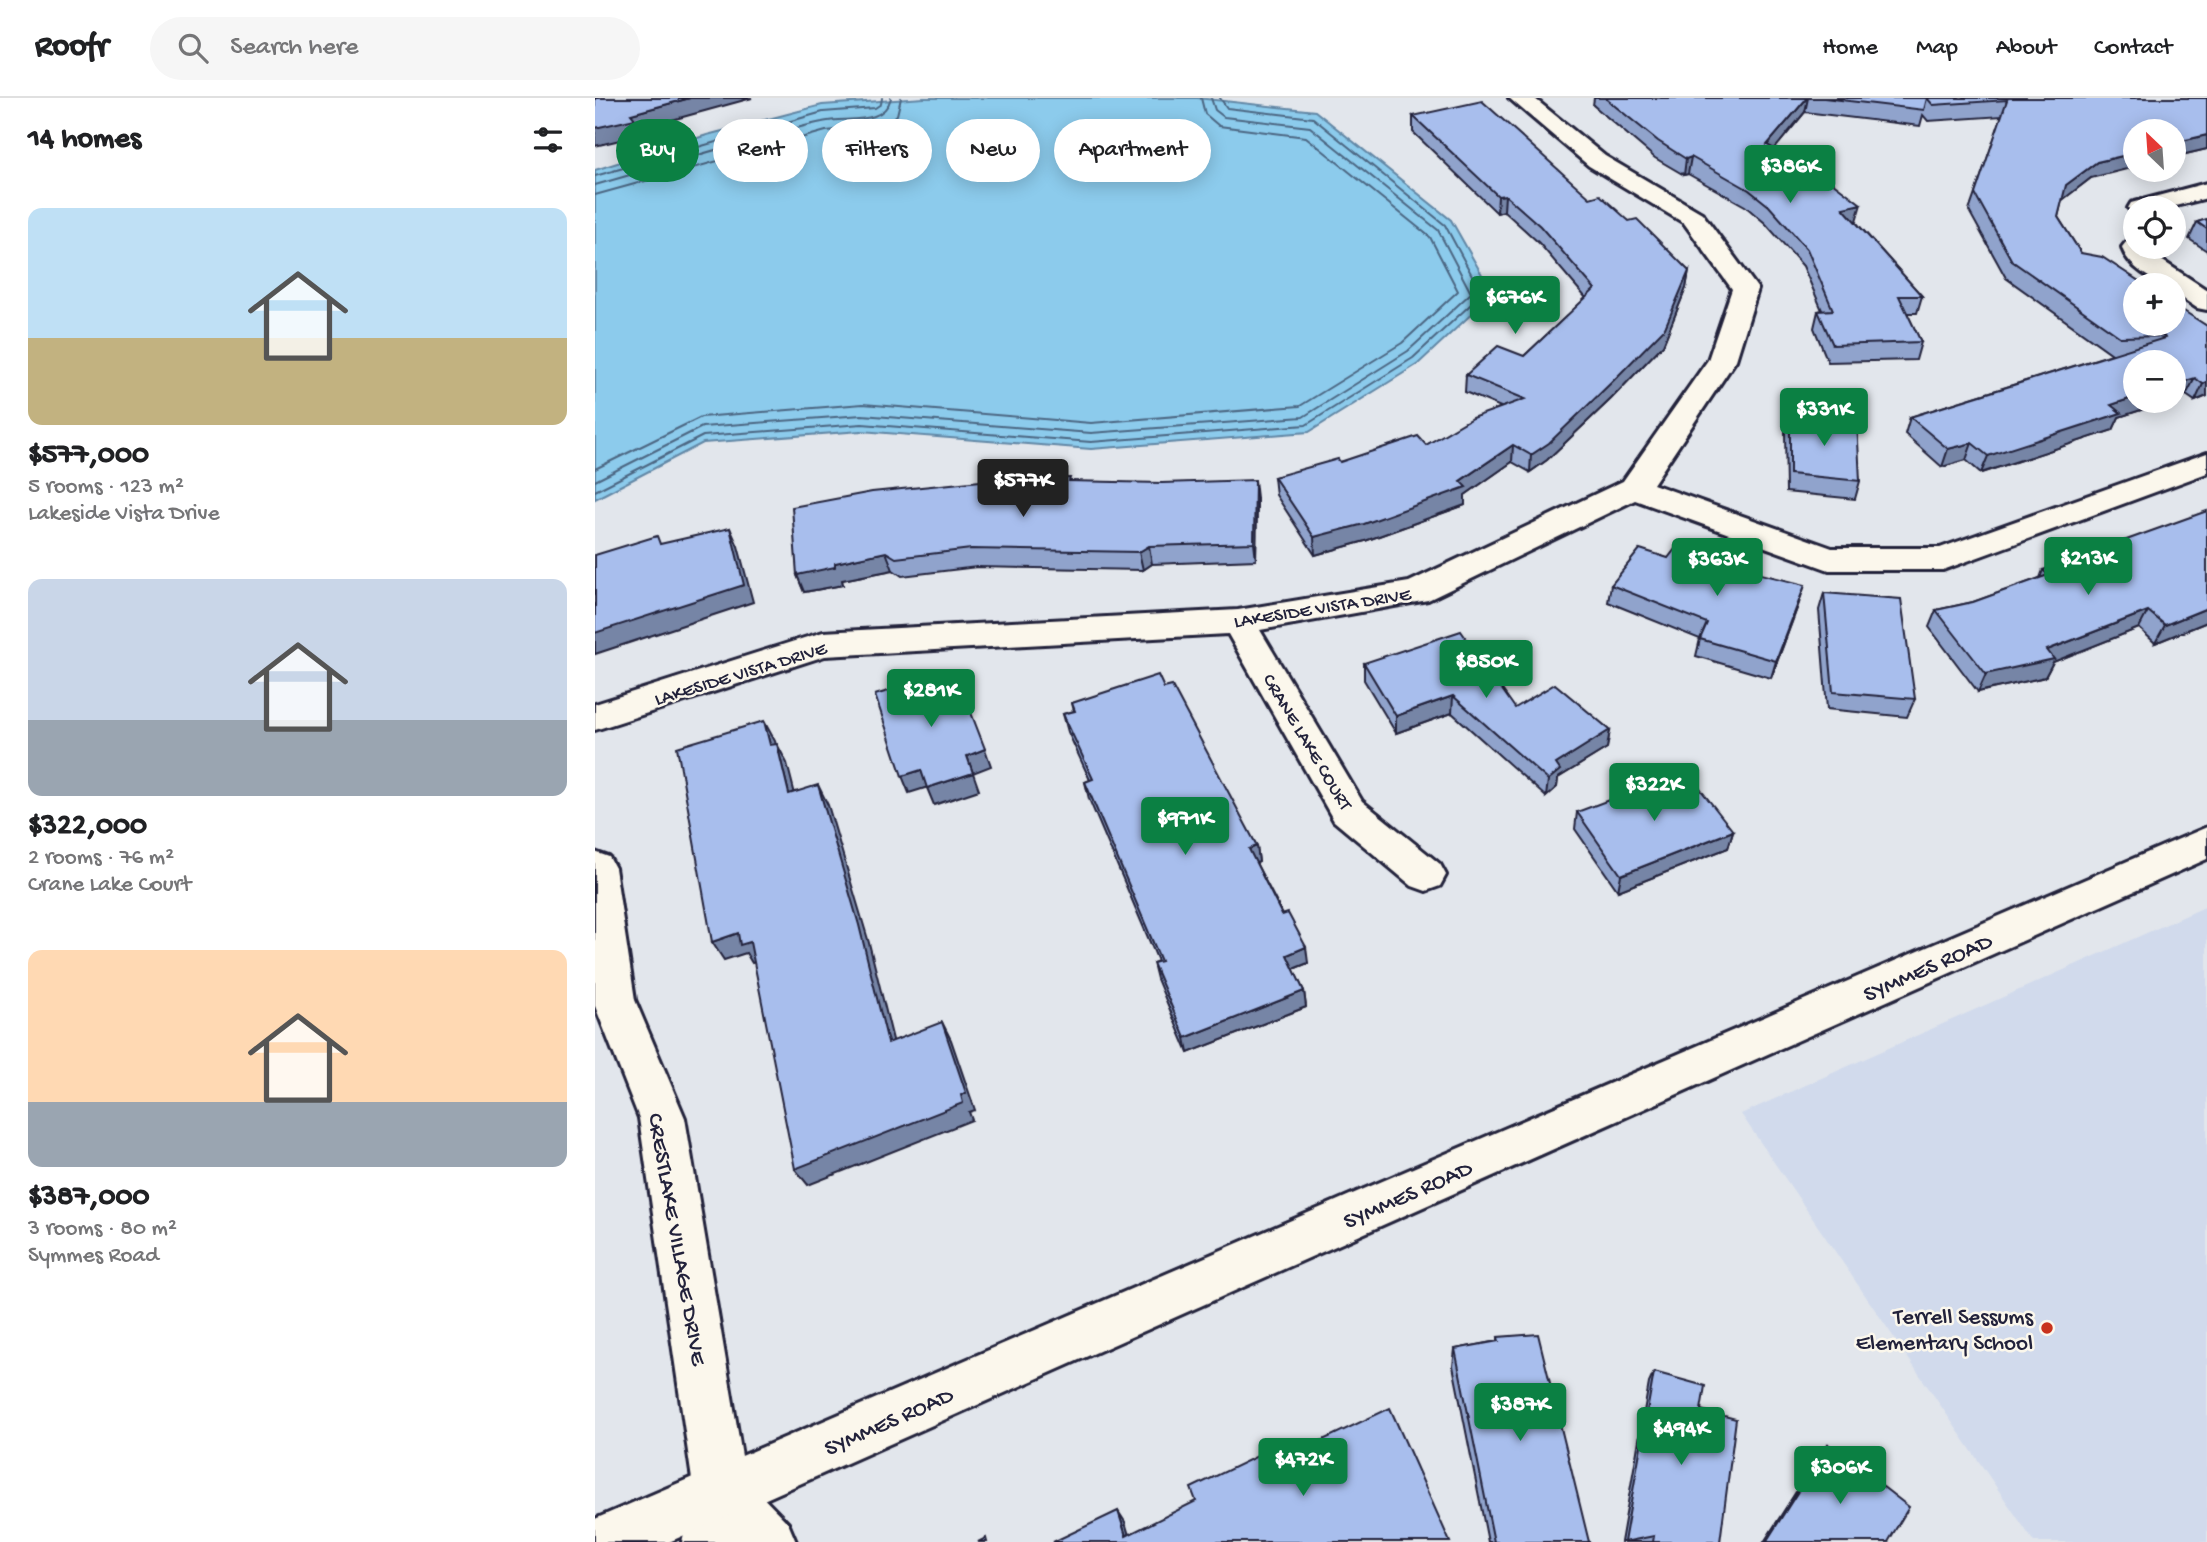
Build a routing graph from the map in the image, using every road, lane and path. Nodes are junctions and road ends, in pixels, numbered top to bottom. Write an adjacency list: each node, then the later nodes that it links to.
1 (1520, 98): 7 (street, LAKESIDE VISTA DRIVE)
2 (2207, 190): 3 (street)
3 (2185, 196)
4 (2142, 259): 5 (street)
5 (2207, 302)
6 (2207, 462): 7 (street)
7 (1634, 488): 8 (street, LAKESIDE VISTA DRIVE)
8 (1238, 622): 9 (street, LAKESIDE VISTA DRIVE); 12 (street, CRANE LAKE COURT)
9 (595, 717)
10 (2207, 842): 13 (street, SYMMES ROAD)
11 (595, 868): 13 (street, CRESTLAKE VILLAGE DRIVE)
12 (1426, 875)
13 (715, 1517): 14 (street, SYMMES ROAD); 15 (street)
14 (606, 1542)
15 (769, 1542)

